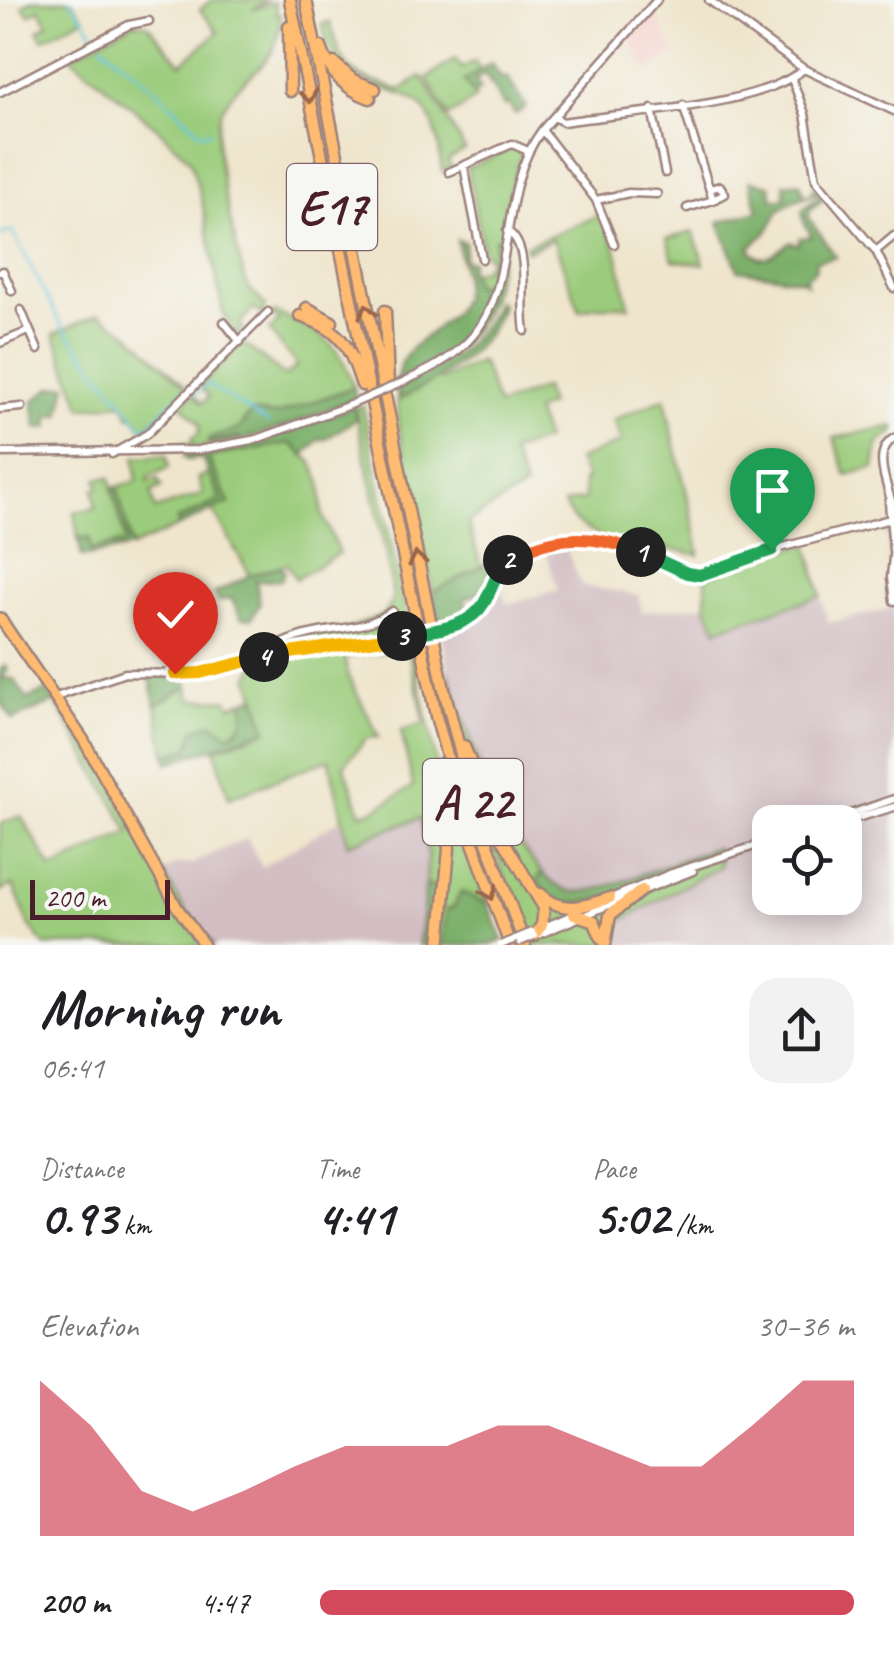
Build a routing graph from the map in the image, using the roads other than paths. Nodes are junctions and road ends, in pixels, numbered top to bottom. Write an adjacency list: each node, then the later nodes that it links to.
1 (288, 0): 8 (highway); 46 (highway, E17, one-way to 46)
2 (309, 0): 10 (highway); 43 (highway, E17, one-way to 2)
3 (656, 0): 14 (street)
4 (708, 0): 6 (street)
5 (149, 21): 9 (street)
6 (804, 70): 7 (street); 13 (street)
7 (792, 79): 11 (street); 28 (street)
8 (290, 91)
9 (0, 92)
10 (372, 94)
11 (683, 106): 12 (street); 20 (street)
12 (652, 109): 14 (street); 19 (street)
13 (894, 112)
14 (554, 118): 15 (street)
15 (542, 130): 16 (street); 22 (street)
16 (528, 151): 17 (street); 25 (street)
17 (464, 166): 18 (street); 29 (street)
18 (449, 172)
19 (665, 173)
20 (710, 189): 23 (street); 23 (street)
21 (657, 194): 22 (street)
22 (596, 200): 27 (street)
23 (713, 200): 24 (street)
24 (687, 208)
25 (507, 231): 39 (street); 50 (street, bridge)
26 (894, 236): 28 (street)
27 (614, 244)
28 (876, 251): 31 (street)
29 (482, 260)
30 (0, 272): 32 (street)
31 (894, 288)
32 (12, 291)
33 (20, 310): 38 (street)
34 (385, 310): 51 (highway)
35 (268, 312): 40 (street)
36 (303, 312): 48 (highway)
37 (224, 322): 40 (street)
38 (29, 331): 41 (street); 42 (street)
39 (525, 331)
40 (240, 342): 50 (street)
41 (0, 344)
42 (38, 350)
43 (386, 406): 51 (highway, A 22)
44 (22, 408): 45 (street)
45 (0, 409)
46 (374, 414): 48 (highway, A 22)
47 (894, 438): 52 (street)
48 (380, 443): 60 (highway, A 22)
49 (0, 453): 50 (street)
50 (112, 454)
51 (396, 454): 57 (highway, A 22, one-way to 51)
52 (892, 516): 53 (street); 58 (street, bridge)
53 (894, 548): 54 (street)
54 (894, 601)
55 (392, 610): 58 (street)
56 (0, 618): 59 (main road)
57 (436, 654): 66 (highway); 70 (highway, A 22)
58 (266, 656): 59 (street)
59 (56, 697): 71 (main road)
60 (432, 699): 72 (highway); 74 (highway, A 22, one-way to 74)
61 (894, 803): 62 (street); 63 (street)
62 (862, 812)
63 (862, 815)
64 (752, 850): 67 (street)
65 (752, 850): 68 (street)
66 (520, 868): 68 (highway); 70 (highway)
67 (642, 890): 69 (street); 75 (highway)
68 (610, 898): 69 (street)
69 (579, 915): 70 (street); 75 (highway)
70 (533, 935): 73 (street, bridge); 74 (street, bridge)
71 (206, 945)
72 (438, 945)
73 (501, 945)
74 (512, 945)
75 (604, 945)

